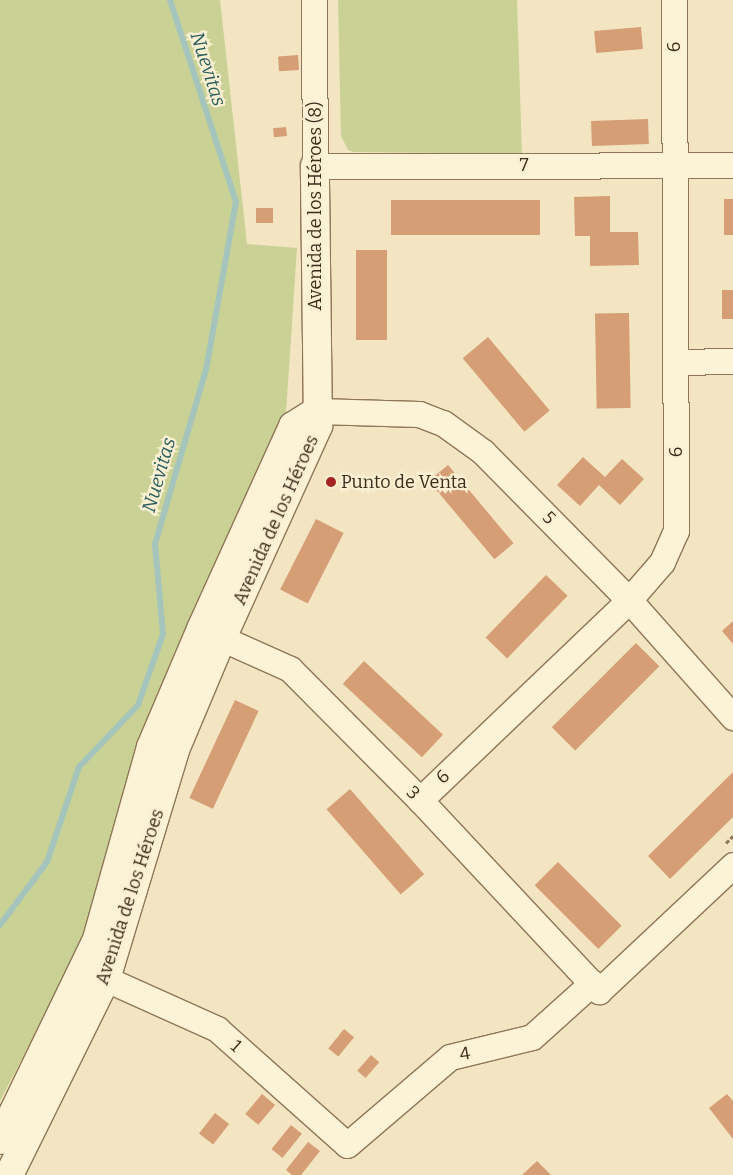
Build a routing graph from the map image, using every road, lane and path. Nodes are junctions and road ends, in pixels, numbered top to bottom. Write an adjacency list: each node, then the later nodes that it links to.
1 (314, 0): 5 (street, Avenida de los Héroes (8))
2 (674, 0): 3 (street, 6)
3 (674, 164): 4 (street, 7); 5 (street, 7); 7 (street, 6)
4 (733, 165)
5 (314, 166): 8 (street, Avenida de los Héroes (8))
6 (733, 361): 7 (street)
7 (676, 362): 9 (street, 6)
8 (317, 411): 9 (street, 5); 10 (street, Avenida de los Héroes)
9 (629, 600): 11 (street, 5); 12 (street, 6)
10 (211, 633): 12 (street, 3); 15 (street, Avenida de los Héroes); 17 (street, Avenida de los Héroes)
11 (733, 716)
12 (420, 800): 16 (street, 3)
13 (733, 836): 14 (path)
14 (726, 857): 16 (street, 4)
15 (106, 979): 18 (street, 1); 19 (street, Avenida de los Héroes)
16 (596, 987): 18 (street, 4)
17 (0, 1140)
18 (347, 1145)
19 (9, 1175)

